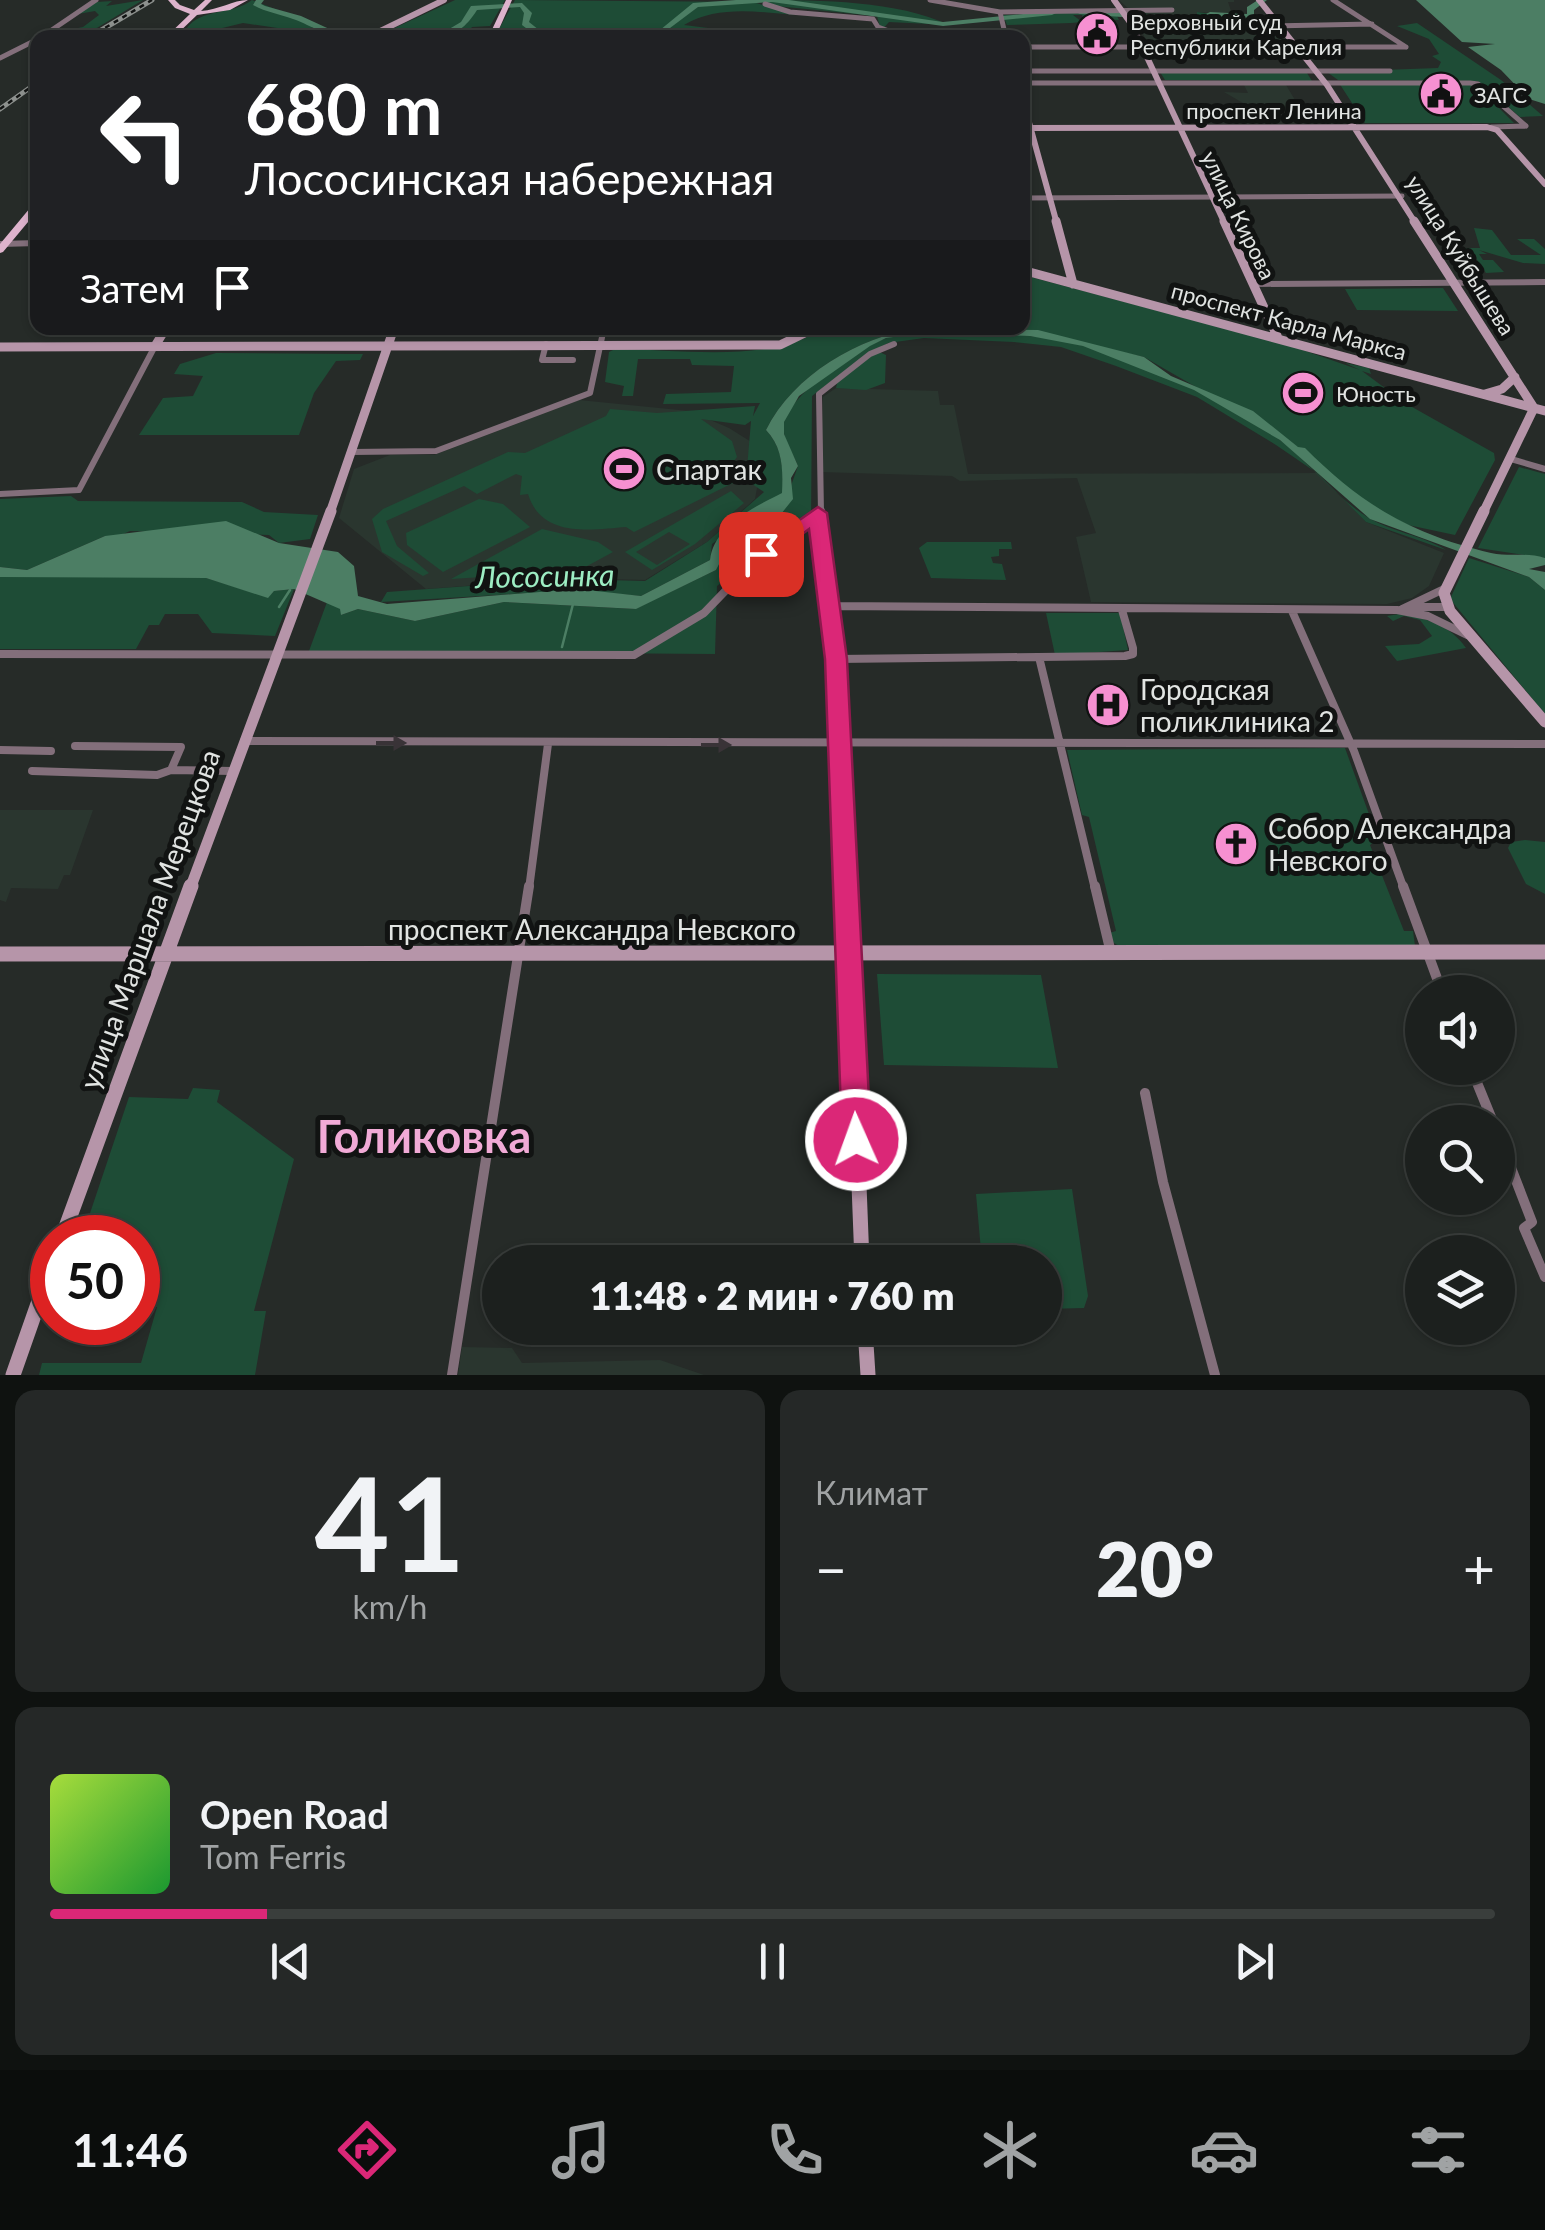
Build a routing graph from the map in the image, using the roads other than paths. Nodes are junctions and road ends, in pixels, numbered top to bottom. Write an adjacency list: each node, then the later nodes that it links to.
1 (96, 0): 19 (street)
2 (209, 0): 14 (main road)
3 (245, 0): 14 (main road)
4 (444, 0): 21 (main road)
5 (509, 0): 22 (main road)
6 (930, 0): 15 (street)
7 (1114, 0): 13 (main road, улица Кирова)
8 (1260, 0): 18 (main road, улица Куйбышева)
9 (1333, 0): 16 (street)
10 (173, 1): 14 (main road)
11 (765, 4): 23 (street)
12 (1172, 10): 13 (street)
13 (1124, 13): 15 (street); 27 (main road, улица Кирова)
14 (191, 15): 20 (main road)
15 (1001, 17): 24 (street)
16 (1372, 24): 18 (street); 28 (street)
17 (1268, 26): 18 (street)
18 (1282, 26): 28 (main road, улица Куйбышева)
19 (51, 30)
20 (178, 30)
21 (382, 30)
22 (494, 30)
23 (886, 30)
24 (1004, 30)
25 (30, 43): 29 (street)
26 (1030, 47): 27 (street)
27 (1140, 47): 28 (street); 33 (main road, улица Кирова)
28 (1301, 47): 32 (main road, улица Куйбышева)
29 (0, 58)
30 (1390, 70): 32 (street)
31 (1030, 71): 33 (street)
32 (1318, 71): 33 (street); 35 (main road, улица Куйбышева)
33 (1152, 72): 34 (main road, улица Кирова)
34 (1157, 82): 35 (street); 36 (street); 40 (main road, улица Кирова)
35 (1325, 82): 37 (main road, улица Куйбышева); 38 (street, проспект Ленина)
36 (1030, 83)
37 (1354, 127): 38 (main road, проспект Ленина); 40 (main road, проспект Ленина); 43 (main road, улица Куйбышева)
38 (1490, 127): 42 (main road)
39 (1030, 128): 40 (main road, проспект Ленина)
40 (1177, 128): 44 (main road, улица Кирова)
41 (1030, 141): 46 (main road)
42 (1545, 184)
43 (1402, 196): 44 (street); 51 (main road, улица Куйбышева)
44 (1210, 197): 46 (street); 54 (main road, улица Кирова)
45 (1030, 198): 46 (street)
46 (1048, 198): 53 (main road)
47 (30, 213): 49 (main road)
48 (30, 244): 49 (street)
49 (2, 246)
50 (1030, 272): 53 (main road, проспект Карла Маркса)
51 (1454, 282): 52 (street); 54 (street); 67 (main road, улица Куйбышева)
52 (1545, 282)
53 (1073, 284): 59 (main road, проспект Карла Маркса)
54 (1253, 284): 59 (main road, улица Кирова)
55 (162, 335): 63 (main road)
56 (392, 335): 64 (main road, улица Маршала Мерецкова)
57 (603, 335): 61 (street)
58 (806, 335): 61 (main road)
59 (1278, 338): 68 (main road, проспект Карла Маркса)
60 (546, 344): 61 (main road); 64 (main road); 66 (street)
61 (602, 344): 70 (street)
62 (894, 344): 74 (street)
63 (156, 346): 64 (main road); 65 (main road); 73 (street)
64 (388, 346): 70 (main road, улица Маршала Мерецкова)
65 (0, 347)
66 (572, 360)
67 (1515, 377): 68 (main road); 69 (main road, улица Куйбышева)
68 (1484, 394): 69 (main road, проспект Карла Маркса)
69 (1539, 410): 71 (main road)
70 (352, 452): 83 (main road, улица Маршала Мерецкова)
71 (1511, 459): 72 (street); 75 (main road)
72 (1545, 469)
73 (0, 494)
74 (818, 513): 76 (street); 83 (street)
75 (1446, 588): 77 (main road); 80 (street)
76 (832, 606): 78 (street); 85 (street)
77 (1449, 609): 80 (street); 81 (main road)
78 (1122, 610): 79 (street); 84 (street)
79 (1292, 610): 80 (street); 90 (street)
80 (1412, 610): 81 (street)
81 (1471, 637): 86 (main road)
82 (0, 654): 83 (street)
83 (282, 654): 87 (main road, улица Маршала Мерецкова)
84 (1039, 657): 85 (street); 93 (street)
85 (836, 659): 92 (street)
86 (1545, 722)
87 (244, 741): 88 (street, one-way to 88); 97 (main road, улица Маршала Мерецкова)
88 (548, 744): 92 (street, one-way to 92); 105 (street)
89 (1545, 744): 90 (street)
90 (1351, 745): 93 (street); 99 (street)
91 (75, 746): 96 (street)
92 (841, 746): 93 (street); 102 (street)
93 (1059, 746): 103 (street)
94 (0, 750): 95 (street)
95 (50, 750)
96 (171, 770): 97 (street); 98 (street)
97 (233, 770): 101 (main road, улица Маршала Мерецкова)
98 (32, 771)
99 (1428, 952): 100 (main road, проспект Александра Невского); 103 (main road, проспект Александра Невского); 106 (street)
100 (1545, 952)
101 (168, 953): 104 (main road, проспект Александра Невского); 105 (main road, проспект Александра Невского); 109 (main road, улица Маршала Мерецкова)
102 (850, 953): 103 (main road, проспект Александра Невского); 105 (main road, проспект Александра Невского); 111 (main road)
103 (1110, 953)
104 (0, 954)
105 (518, 955): 116 (street)
106 (1436, 975)
107 (1145, 1092): 118 (street)
108 (1515, 1171): 110 (street)
109 (71, 1215)
110 (1539, 1223): 112 (street)
111 (861, 1245)
112 (1545, 1277)
113 (30, 1328): 115 (main road)
114 (867, 1345): 117 (main road)
115 (14, 1375)
116 (452, 1375)
117 (868, 1375)
118 (1215, 1375)

